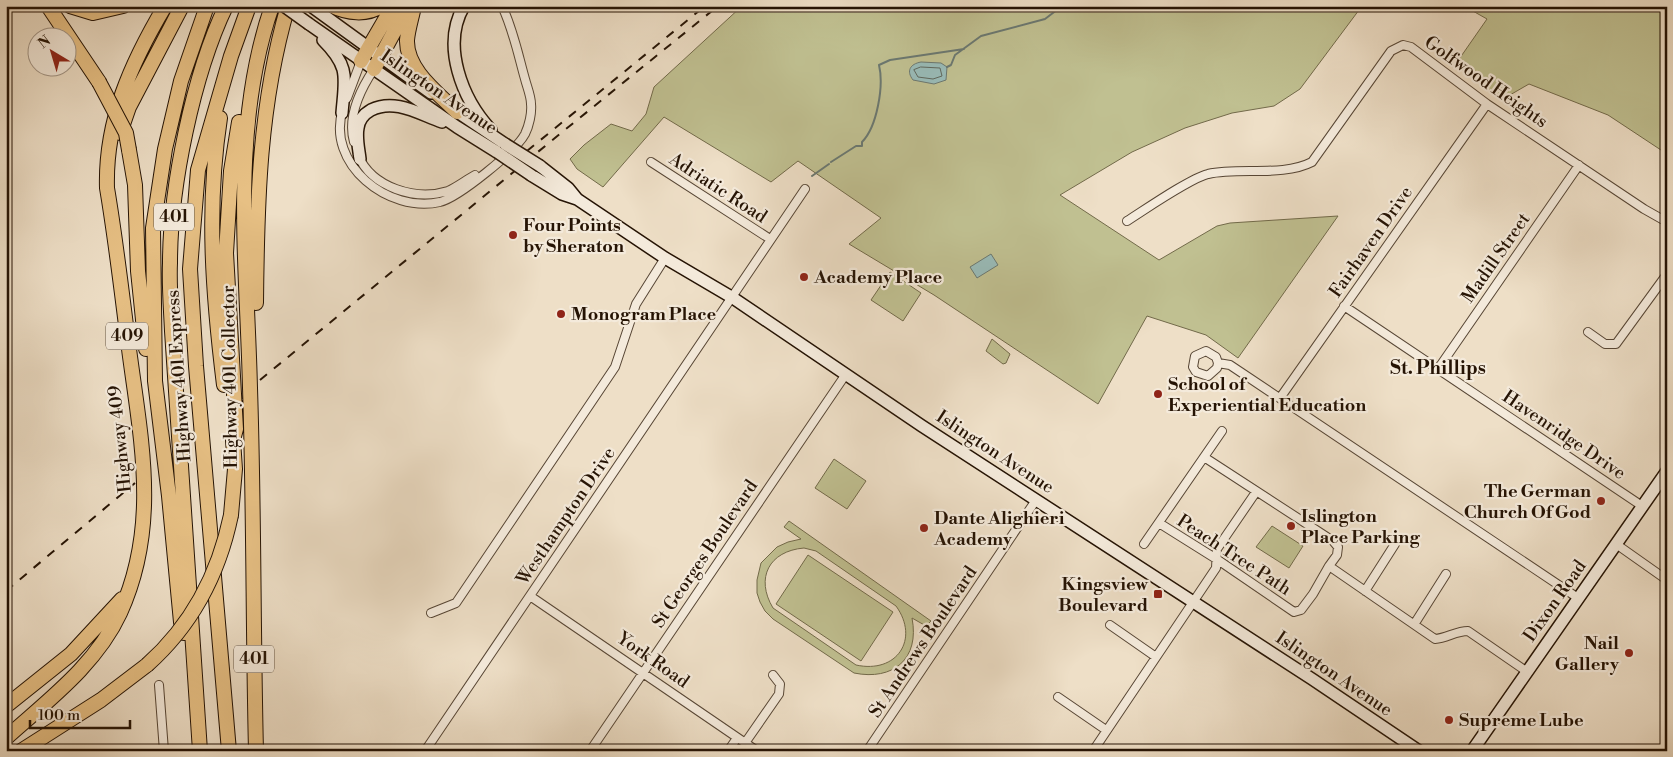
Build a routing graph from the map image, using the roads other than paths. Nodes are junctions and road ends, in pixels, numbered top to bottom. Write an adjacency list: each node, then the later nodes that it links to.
1 (48, 6): 50 (highway, bridge)
2 (70, 6): 3 (highway)
3 (123, 6)
4 (165, 6): 37 (highway)
5 (182, 6): 37 (highway)
6 (206, 6): 50 (highway, 401)
7 (226, 6): 76 (highway, Highway 401 Express / 401)
8 (249, 6): 25 (highway, Highway 401 Express / 401)
9 (272, 6): 23 (highway, Highway 401 Collector / 401)
10 (284, 6): 22 (main road, Islington Avenue, bridge)
11 (288, 6): 49 (highway)
12 (332, 6): 13 (highway)
13 (381, 6)
14 (394, 6): 24 (highway)
15 (408, 6): 24 (highway)
16 (414, 6): 29 (highway)
17 (464, 6): 32 (main road)
18 (502, 6): 21 (street)
19 (509, 6): 21 (street)
20 (312, 7): 24 (main road, Islington Avenue)
21 (510, 23): 32 (street)
22 (309, 24): 26 (main road, Islington Avenue); 30 (main road)
23 (259, 42): 49 (highway, Highway 401 Collector / 401); 53 (highway)
24 (374, 52): 26 (highway); 27 (highway); 29 (main road, Islington Avenue)
25 (231, 56): 53 (highway); 92 (highway, Highway 401 Express / 401)
26 (361, 61): 27 (main road, Islington Avenue); 30 (street)
27 (374, 69): 31 (main road, Islington Avenue); 33 (street)
28 (1487, 104): 35 (street, Golfwood Heights); 38 (street, Golfwood Heights); 44 (street, Fairhaven Drive)
29 (457, 112): 32 (main road, Islington Avenue)
30 (342, 113): 32 (street)
31 (457, 127): 32 (main road, Islington Avenue); 33 (main road)
32 (500, 153): 33 (street); 41 (main road, Islington Avenue, bridge)
33 (360, 159)
34 (651, 162): 40 (street, Adriatic Road)
35 (1579, 165): 39 (street, Golfwood Heights); 47 (street, Madill Street)
36 (805, 189): 40 (street, Westhampton Drive)
37 (111, 210): 68 (highway, Highway 409 / 409)
38 (1127, 221)
39 (1667, 222)
40 (770, 240): 43 (street, Westhampton Drive)
41 (664, 258): 43 (main road, Islington Avenue); 72 (street)
42 (1667, 274): 45 (street)
43 (733, 298): 48 (main road, Islington Avenue); 69 (street, Westhampton Drive)
44 (1344, 306): 47 (street, Havenridge Drive); 51 (street, Fairhaven Drive)
45 (1588, 332)
46 (1218, 362): 51 (street)
47 (1438, 368): 58 (street, Havenridge Drive)
48 (846, 374): 57 (main road, Islington Avenue); 77 (street, St Georges Boulevard)
49 (250, 378): 93 (highway, Highway 401 Collector / 401)
50 (155, 381): 76 (highway, 401)
51 (1280, 398): 70 (street)
52 (1222, 431): 54 (street)
53 (233, 440): 86 (highway, bridge)
54 (1204, 457): 56 (street); 59 (street)
55 (1667, 471): 58 (main road, Dixon Road)
56 (1256, 492): 63 (street); 64 (street)
57 (1036, 500): 71 (main road, Islington Avenue); 98 (street, St Andrews Boulevard)
58 (1642, 506): 62 (main road, Dixon Road)
59 (1159, 523): 60 (street); 63 (street, Peach Tree Path)
60 (1144, 544)
61 (1395, 544): 67 (street)
62 (1616, 544): 66 (street); 70 (main road, Dixon Road)
63 (1218, 560): 64 (street, Peach Tree Path); 71 (street)
64 (1329, 566): 67 (street)
65 (1446, 574): 73 (street)
66 (1667, 580)
67 (1365, 591): 73 (street)
68 (126, 595): 82 (highway); 84 (highway, Highway 409 / 409)
69 (530, 596): 77 (street, York Road); 94 (street, Westhampton Drive)
70 (1578, 598): 78 (main road, Dixon Road)
71 (1192, 602): 75 (street); 100 (main road, Islington Avenue)
72 (431, 613)
73 (1414, 623): 78 (street)
74 (1110, 625): 75 (street)
75 (1156, 657): 83 (street)
76 (192, 660): 91 (highway, 401)
77 (644, 671): 85 (street, York Road); 95 (street, St Georges Boulevard)
78 (1526, 671): 101 (main road, Dixon Road)
79 (773, 675): 87 (street)
80 (158, 685): 90 (street)
81 (1058, 697): 83 (street)
82 (6, 706)
83 (1106, 730): 99 (street)
84 (6, 738)
85 (737, 738): 87 (street, York Road); 96 (street)
86 (38, 740): 88 (highway); 89 (highway)
87 (746, 743): 97 (street, York Road)
88 (21, 751)
89 (26, 751)
90 (164, 751)
91 (200, 751)
92 (229, 751)
93 (256, 751)
94 (425, 751)
95 (590, 751)
96 (728, 751)
97 (757, 751)
98 (867, 751)
99 (1092, 751)
100 (1419, 751)
101 (1472, 751)

